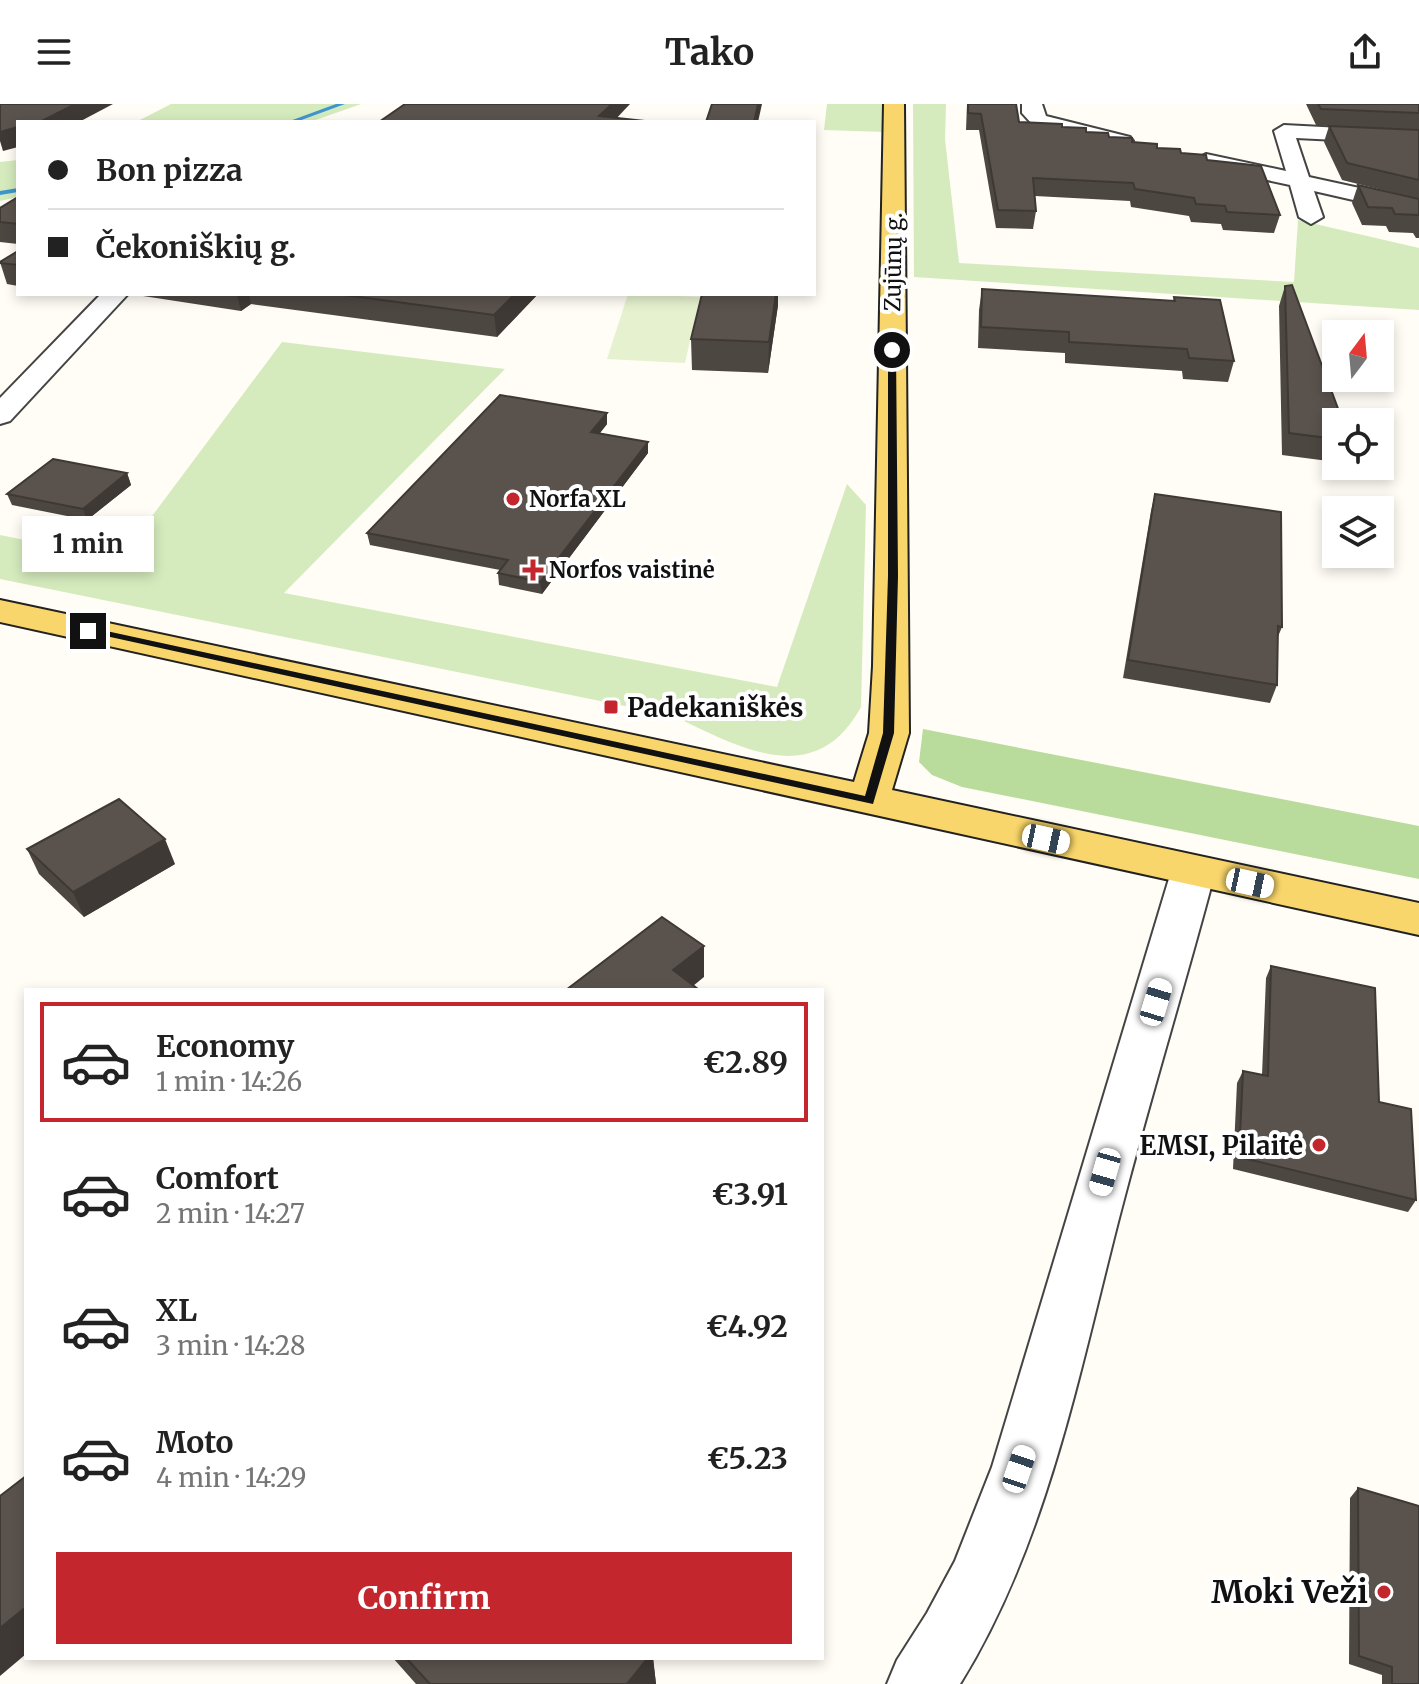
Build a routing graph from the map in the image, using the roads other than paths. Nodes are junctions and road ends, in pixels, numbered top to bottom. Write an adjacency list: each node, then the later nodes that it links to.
1 (894, 104): 12 (main road, Zujūnų g.)
2 (1032, 104): 4 (street)
3 (1419, 138): 6 (street)
4 (1151, 147)
5 (1181, 154): 6 (street)
6 (1300, 182): 7 (street); 8 (street)
7 (1419, 208)
8 (1311, 217)
9 (113, 296): 10 (street)
10 (0, 415)
11 (0, 611): 12 (main road)
12 (869, 801): 13 (main road)
13 (1193, 872): 14 (main road); 15 (street)
14 (1419, 919)
15 (921, 1684)

